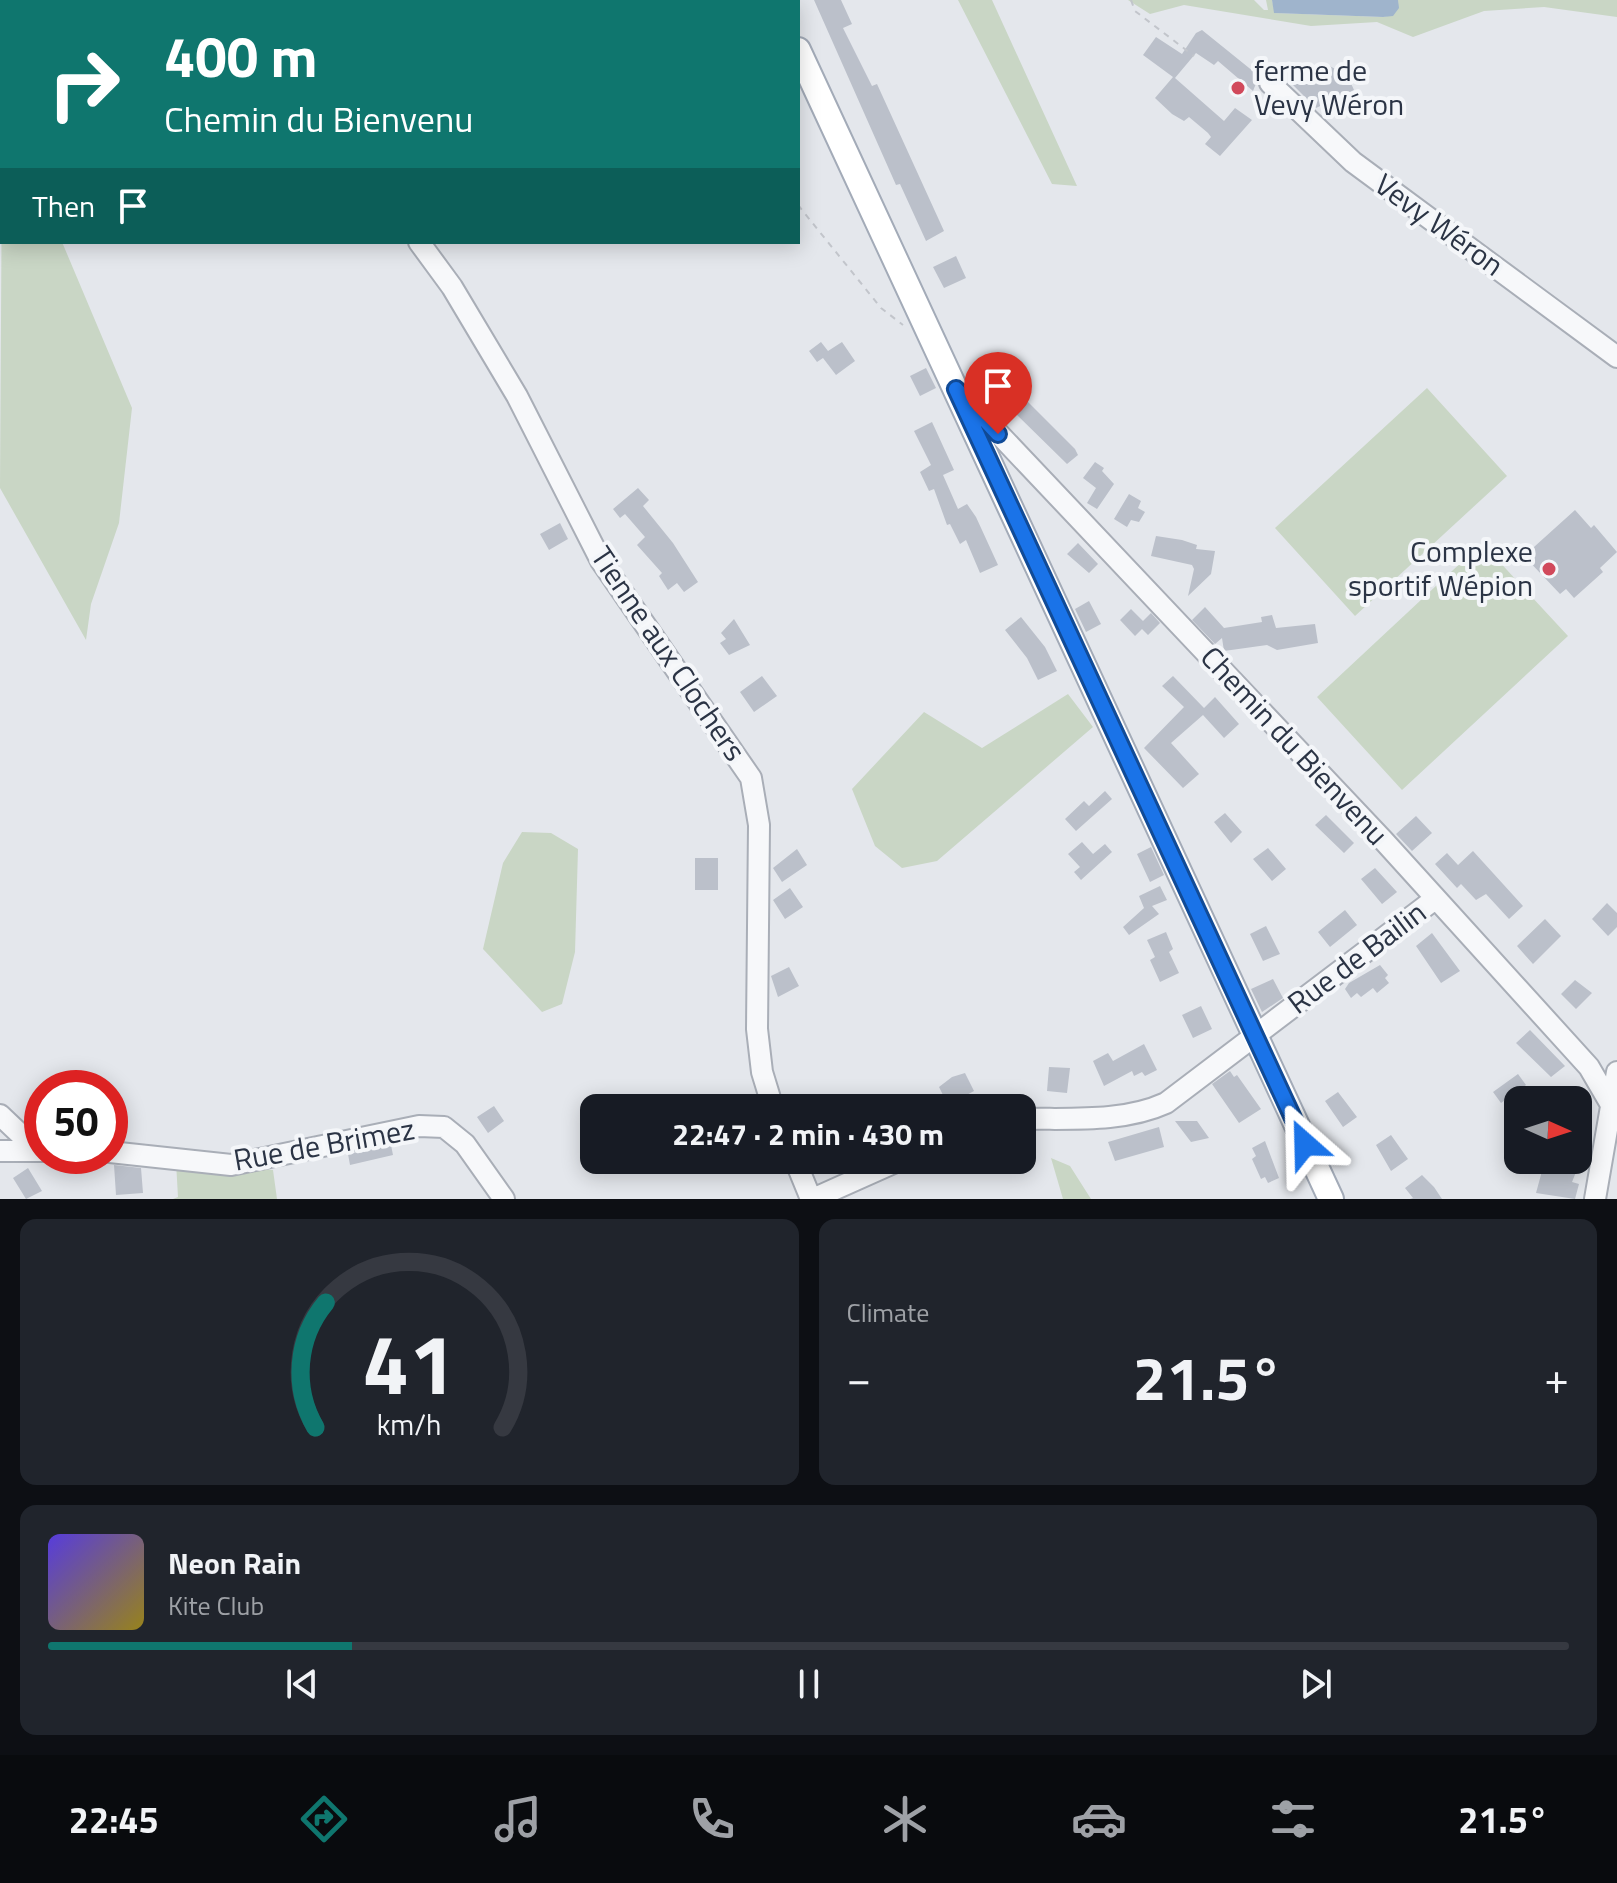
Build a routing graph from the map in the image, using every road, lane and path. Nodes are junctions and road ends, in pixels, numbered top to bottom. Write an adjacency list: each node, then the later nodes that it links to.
1 (1131, 0): 3 (path)
2 (800, 54): 9 (main road)
3 (1194, 56)
4 (1270, 83): 8 (street, Vevy Wéron)
5 (800, 207): 7 (path)
6 (420, 244): 13 (street, Tienne aux Clochers)
7 (904, 326)
8 (1617, 357)
9 (956, 389): 10 (street, Chemin du Bienvenu); 11 (main road)
10 (1435, 899): 11 (street, Rue de Bailin); 14 (street, Chemin du Bienvenu)
11 (1254, 1033): 16 (street, Rue de Bailin); 25 (main road)
12 (1617, 1072): 14 (street)
13 (769, 1094)
14 (1614, 1110): 26 (street)
15 (0, 1115): 17 (street)
16 (1036, 1118)
17 (24, 1137)
18 (0, 1151): 19 (street)
19 (24, 1151)
20 (128, 1154): 23 (street, Rue de Brimez)
21 (801, 1174): 24 (street)
22 (868, 1174): 24 (street)
23 (504, 1199)
24 (812, 1199)
25 (1331, 1199)
26 (1595, 1199)

